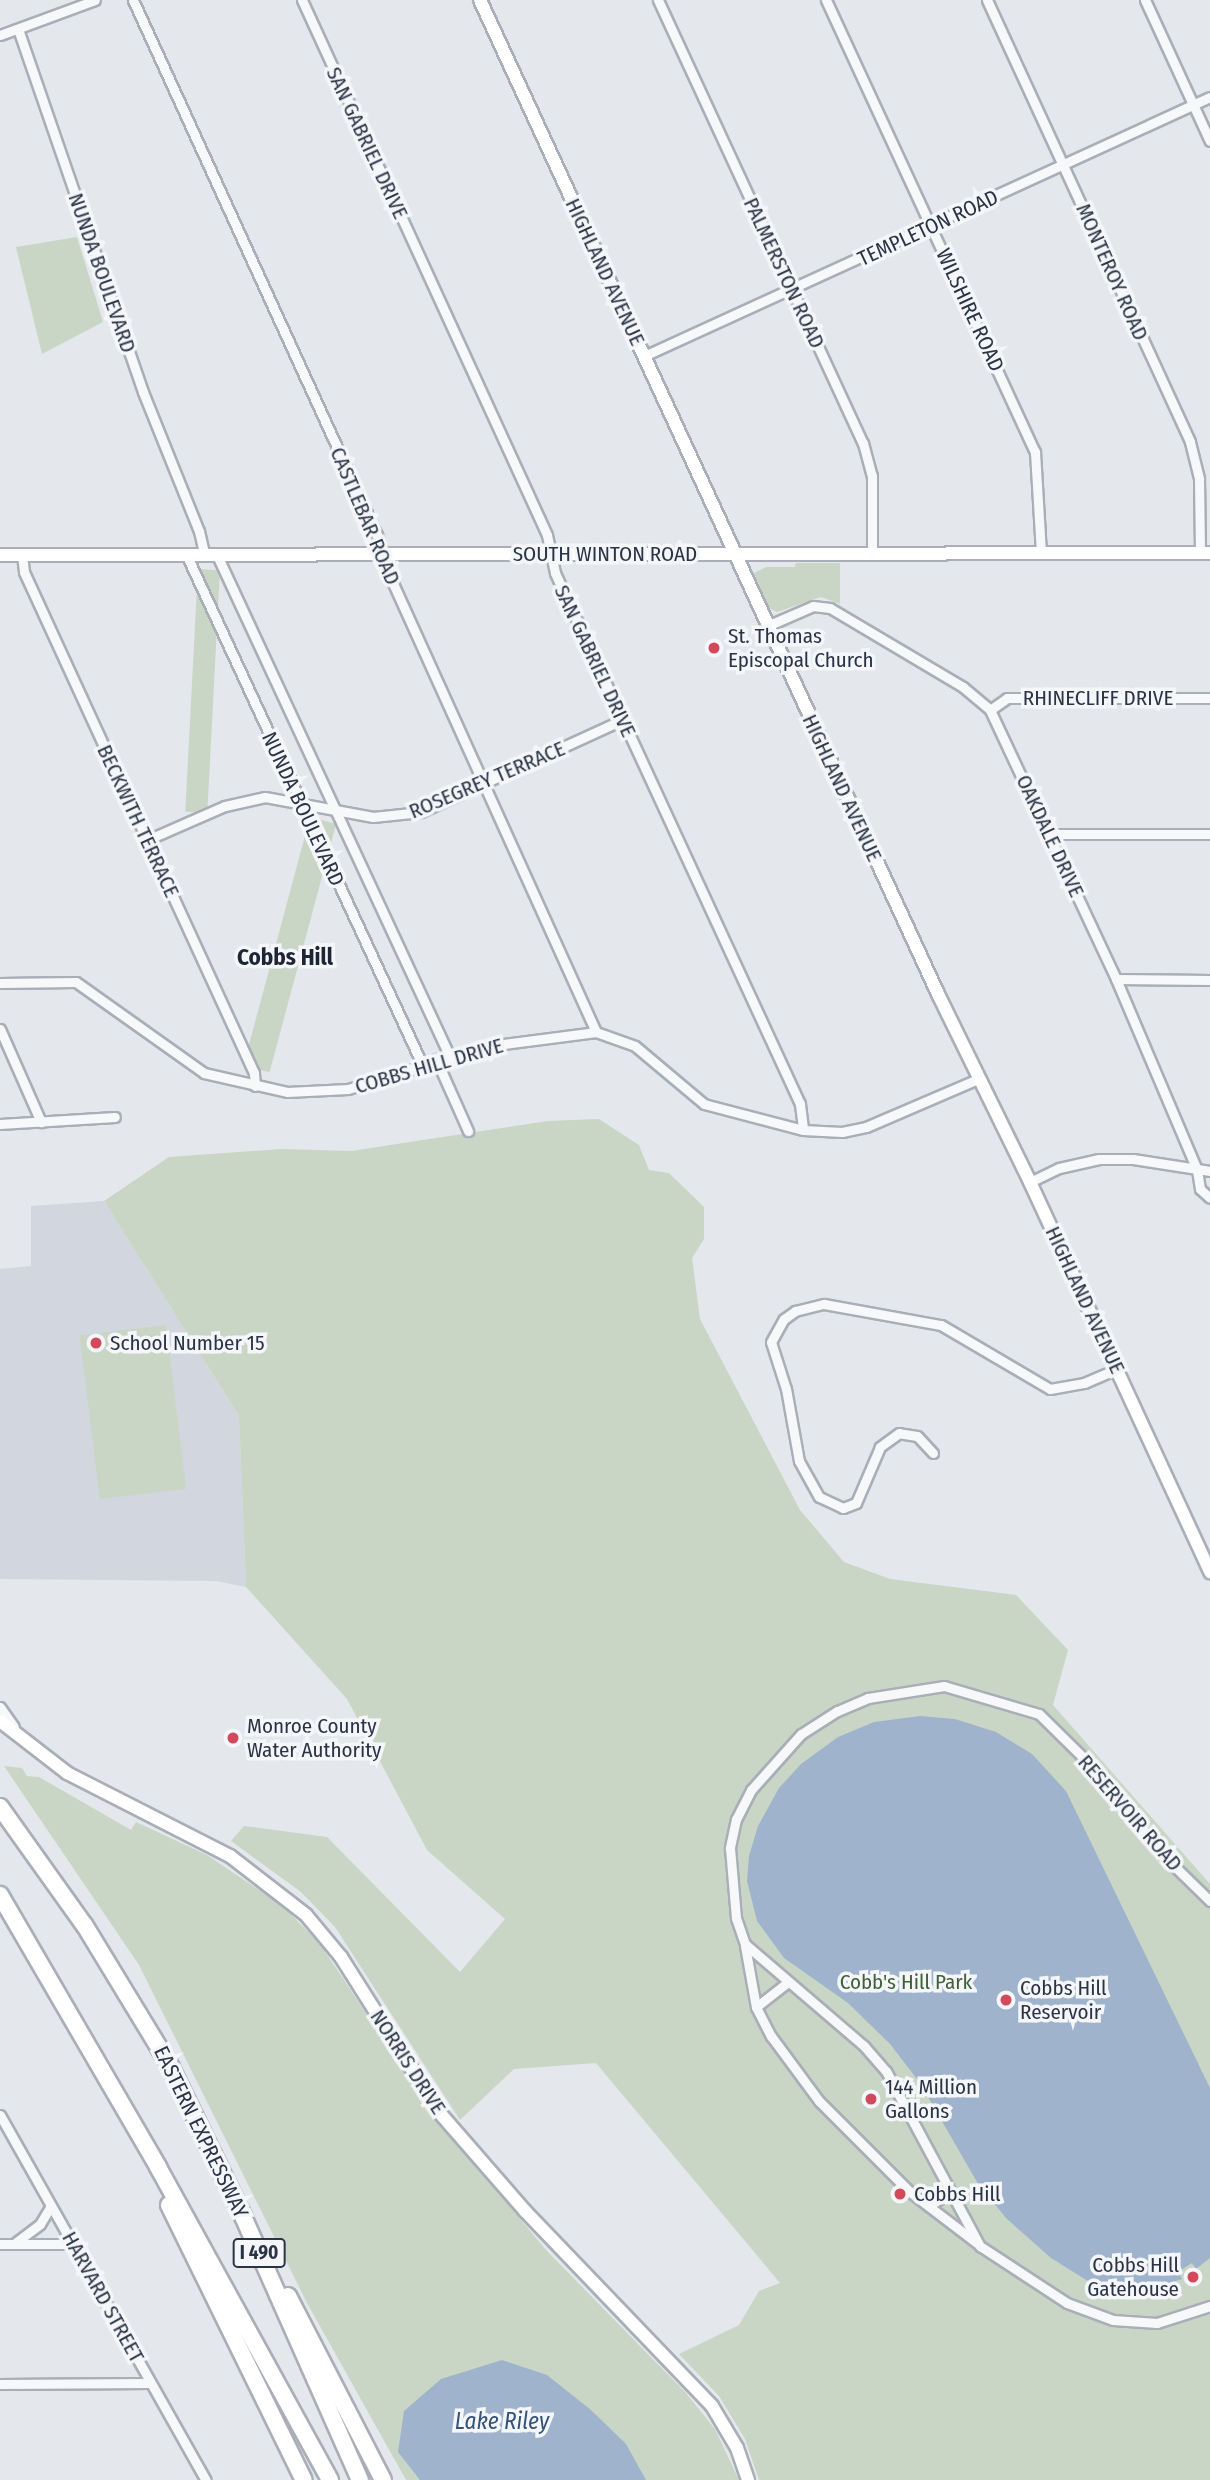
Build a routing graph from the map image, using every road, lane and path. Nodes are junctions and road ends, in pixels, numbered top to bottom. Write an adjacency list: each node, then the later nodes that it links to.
1 (94, 0): 9 (street)
2 (133, 0): 19 (street, CASTLEBAR ROAD)
3 (302, 0): 23 (street, SAN GABRIEL DRIVE)
4 (480, 0): 17 (street, HIGHLAND AVENUE)
5 (659, 0): 16 (street, PALMERSTON ROAD)
6 (826, 0): 15 (street, WILSHIRE ROAD)
7 (987, 0): 14 (street, MONTEROY ROAD)
8 (1145, 0): 12 (street)
9 (18, 29): 10 (street); 18 (street, NUNDA BOULEVARD)
10 (0, 35)
11 (1210, 97): 12 (street, TEMPLETON ROAD)
12 (1193, 105): 13 (street); 14 (street, TEMPLETON ROAD)
13 (1210, 141)
14 (1064, 165): 15 (street, TEMPLETON ROAD); 21 (street, MONTEROY ROAD)
15 (931, 227): 16 (street, TEMPLETON ROAD); 20 (street, WILSHIRE ROAD)
16 (791, 290): 17 (street, TEMPLETON ROAD); 25 (street, PALMERSTON ROAD)
17 (644, 356): 24 (street, HIGHLAND AVENUE)
18 (210, 553): 19 (street, SOUTH WINTON ROAD); 22 (street, SOUTH WINTON ROAD); 34 (street, NUNDA BOULEVARD)
19 (381, 553): 23 (street, SOUTH WINTON ROAD); 32 (street, CASTLEBAR ROAD)
20 (1041, 553): 21 (street, SOUTH WINTON ROAD); 25 (street, SOUTH WINTON ROAD)
21 (1205, 553)
22 (186, 554): 27 (street, SOUTH WINTON ROAD); 33 (street, NUNDA BOULEVARD)
23 (551, 554): 24 (street, SOUTH WINTON ROAD); 31 (street, SAN GABRIEL DRIVE)
24 (733, 554): 25 (street, SOUTH WINTON ROAD); 28 (street, HIGHLAND AVENUE)
25 (873, 554)
26 (0, 555): 27 (street, SOUTH WINTON ROAD)
27 (22, 555): 37 (street, BECKWITH TERRACE)
28 (767, 626): 30 (street, OAKDALE DRIVE); 46 (street, HIGHLAND AVENUE)
29 (1210, 698): 30 (street, RHINECLIFF DRIVE)
30 (990, 710): 35 (street, OAKDALE DRIVE)
31 (622, 720): 32 (street, ROSEGREY TERRACE); 51 (street, SAN GABRIEL DRIVE)
32 (485, 784): 34 (street, ROSEGREY TERRACE); 42 (street, CASTLEBAR ROAD)
33 (298, 800): 34 (street, ROSEGREY TERRACE); 37 (street, ROSEGREY TERRACE); 45 (street, NUNDA BOULEVARD)
34 (335, 808): 43 (street, NUNDA BOULEVARD)
35 (1050, 834): 36 (street); 38 (street, OAKDALE DRIVE)
36 (1210, 834)
37 (147, 840): 47 (street, BECKWITH TERRACE)
38 (1116, 979): 39 (street); 53 (street, OAKDALE DRIVE)
39 (1210, 979)
40 (0, 983): 47 (street, COBBS HILL DRIVE)
41 (0, 1028): 49 (street)
42 (596, 1032): 43 (street, COBBS HILL DRIVE); 51 (street, COBBS HILL DRIVE)
43 (449, 1055): 44 (street, COBBS HILL DRIVE)
44 (436, 1059): 45 (street, COBBS HILL DRIVE); 52 (street)
45 (422, 1064): 47 (street, COBBS HILL DRIVE)
46 (978, 1079): 51 (street, COBBS HILL DRIVE); 55 (street, HIGHLAND AVENUE)
47 (255, 1086)
48 (115, 1117): 49 (street)
49 (41, 1122): 50 (street)
50 (0, 1124)
51 (803, 1130)
52 (468, 1131)
53 (1197, 1170): 54 (street); 55 (street); 56 (street, OAKDALE DRIVE)
54 (1210, 1171)
55 (1030, 1182): 57 (street, HIGHLAND AVENUE)
56 (1210, 1198)
57 (1117, 1369): 58 (street); 59 (street, HIGHLAND AVENUE)
58 (933, 1452)
59 (1210, 1572)
60 (0, 1707): 62 (street)
61 (0, 1721): 62 (street, NORRIS DRIVE)
62 (26, 1743): 87 (street, NORRIS DRIVE)
63 (0, 1807): 71 (highway, EASTERN EXPRESSWAY / I 490)
64 (0, 1895): 69 (highway, I 490)
65 (1210, 1901): 66 (street, RESERVOIR ROAD)
66 (745, 1944): 67 (street, RESERVOIR ROAD); 68 (street, RESERVOIR ROAD)
67 (787, 1983): 68 (street); 72 (street, RESERVOIR ROAD)
68 (756, 2007): 74 (street, RESERVOIR ROAD)
69 (114, 2089): 83 (highway); 84 (highway, I 490)
70 (0, 2115): 73 (street, HARVARD STREET)
71 (219, 2164): 85 (highway, EASTERN EXPRESSWAY / I 490); 86 (highway)
72 (950, 2192): 74 (street); 78 (street, RESERVOIR ROAD)
73 (51, 2206): 76 (street); 77 (street, HARVARD STREET)
74 (929, 2206): 78 (street, RESERVOIR ROAD)
75 (0, 2244): 76 (street)
76 (14, 2244): 77 (street)
77 (73, 2244): 80 (street, HARVARD STREET)
78 (980, 2246): 79 (street, RESERVOIR ROAD)
79 (1210, 2306)
80 (150, 2383): 81 (street); 82 (street, HARVARD STREET)
81 (0, 2384)
82 (205, 2480)
83 (304, 2480)
84 (330, 2480)
85 (360, 2480)
86 (383, 2480)
87 (748, 2480)

